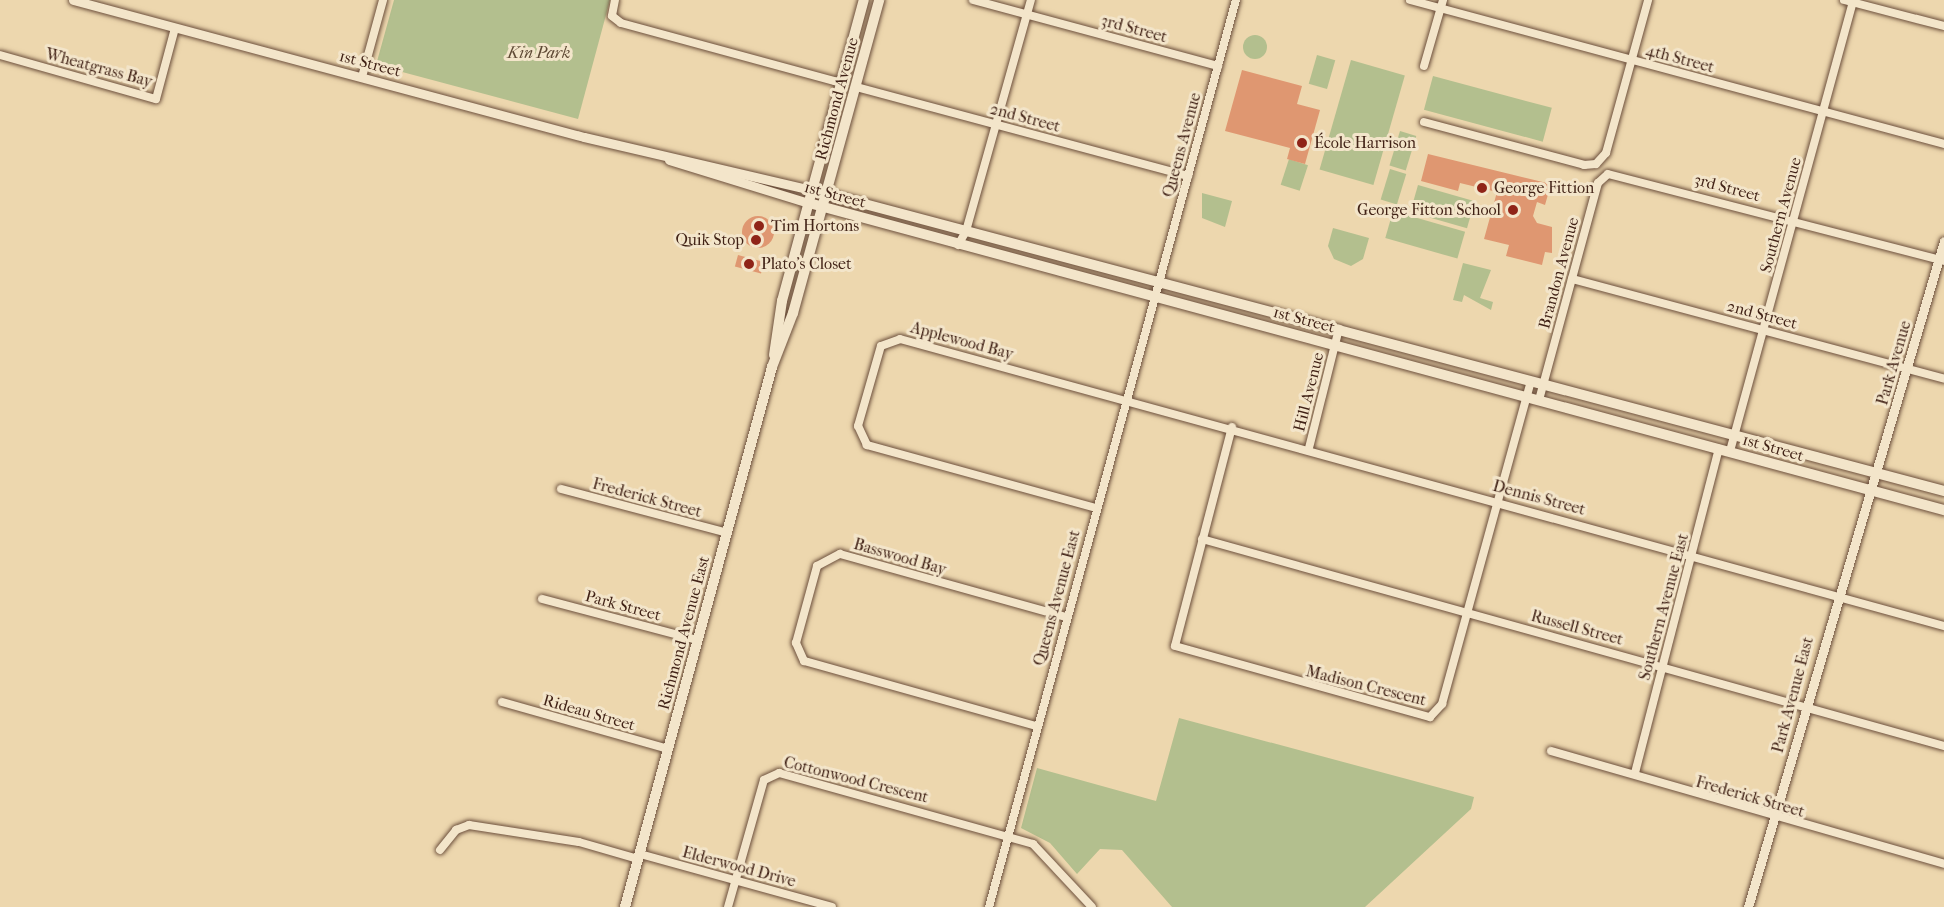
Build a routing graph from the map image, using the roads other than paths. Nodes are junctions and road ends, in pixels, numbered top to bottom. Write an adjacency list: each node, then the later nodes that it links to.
1 (73, 0): 16 (street, 1st Street)
2 (383, 0): 21 (street)
3 (615, 0): 22 (street)
4 (864, 0): 22 (main road, Richmond Avenue)
5 (879, 0): 23 (main road, Richmond Avenue)
6 (973, 0): 14 (street, 3rd Street)
7 (1031, 0): 14 (street)
8 (1236, 0): 19 (street, Queens Avenue)
9 (1410, 0): 13 (street, 4th Street)
10 (1648, 0): 18 (street)
11 (1844, 0): 12 (street)
12 (1853, 1): 15 (street); 24 (street, Southern Avenue)
13 (1442, 4): 18 (street, 4th Street); 20 (street)
14 (1027, 15): 19 (street, 3rd Street); 26 (street)
15 (1944, 26)
16 (175, 28): 17 (street, Wheatgrass Bay); 21 (street, 1st Street)
17 (0, 55)
18 (1632, 60): 24 (street, 4th Street); 25 (street)
19 (1218, 66): 30 (street, Queens Avenue)
20 (1424, 66)
21 (362, 77): 28 (street, 1st Street)
22 (842, 83): 31 (main road, Richmond Avenue)
23 (856, 87): 26 (street, 2nd Street); 32 (main road, Richmond Avenue)
24 (1824, 110): 27 (street, 4th Street); 35 (street, Southern Avenue)
25 (1424, 122)
26 (996, 124): 30 (street, 2nd Street); 36 (street)
27 (1944, 144)
28 (658, 155): 31 (street, 1st Street); 33 (street, 1st Street)
29 (1608, 174): 35 (street, 3rd Street); 40 (street, Brandon Avenue)
30 (1188, 176): 41 (street, Queens Avenue)
31 (812, 190): 32 (main road, 1st Street); 33 (main road, Richmond Avenue)
32 (826, 194): 34 (main road, Richmond Avenue); 36 (main road, 1st Street)
33 (809, 203): 34 (main road, 1st Street); 46 (main road, Richmond Avenue East)
34 (823, 207): 38 (main road, 1st Street); 46 (main road, Richmond Avenue East)
35 (1794, 220): 39 (street, 3rd Street); 44 (street, Southern Avenue)
36 (966, 231): 38 (street); 41 (main road, 1st Street)
37 (1944, 241): 39 (street, Park Avenue)
38 (958, 244): 42 (main road, 1st Street)
39 (1942, 260): 47 (street, Park Avenue)
40 (1572, 279): 44 (street, 2nd Street); 50 (street, Brandon Avenue)
41 (1158, 282): 42 (street, Queens Avenue); 43 (main road, 1st Street)
42 (1154, 297): 45 (main road, 1st Street); 52 (street, Queens Avenue East)
43 (1339, 329): 45 (street, Hill Avenue); 49 (main road, 1st Street)
44 (1764, 330): 47 (street, 2nd Street); 55 (street, Southern Avenue)
45 (1335, 344): 51 (main road, 1st Street); 56 (street, Hill Avenue)
46 (772, 367): 65 (main road, Richmond Avenue East)
47 (1909, 369): 48 (street, 2nd Street); 58 (street, Park Avenue)
48 (1944, 378)
49 (1531, 381): 50 (main road, 1st Street); 51 (street, Madison Crescent)
50 (1543, 384): 53 (street, Brandon Avenue); 55 (main road, 1st Street)
51 (1527, 396): 53 (main road, 1st Street); 62 (street, Madison Crescent)
52 (1126, 400): 54 (street, Dennis Street); 63 (street, Queens Avenue East); 63 (street, Applewood Bay)
53 (1539, 400): 57 (main road, 1st Street)
54 (1232, 427): 56 (street, Dennis Street); 66 (street, Madison Crescent)
55 (1735, 437): 57 (street, Southern Avenue East); 58 (main road, 1st Street)
56 (1309, 448): 62 (street, Dennis Street)
57 (1725, 450): 60 (main road, 1st Street); 67 (street, Southern Avenue East)
58 (1878, 473): 60 (street, Park Avenue); 61 (main road, 1st Street)
59 (561, 489): 65 (street, Frederick Street)
60 (1867, 490): 64 (main road, 1st Street); 68 (street, Park Avenue East)
61 (1944, 491)
62 (1498, 501): 67 (street, Dennis Street); 70 (street, Madison Crescent)
63 (1096, 508): 71 (street, Queens Avenue East)
64 (1944, 510)
65 (727, 533): 73 (main road, Richmond Avenue East)
66 (1202, 539): 70 (street, Russell Street); 70 (street, Madison Crescent)
67 (1692, 554): 68 (street, Dennis Street); 74 (street, Southern Avenue East)
68 (1835, 597): 72 (street, Dennis Street); 76 (street, Park Avenue East)
69 (542, 598): 73 (street, Park Street)
70 (1468, 611): 74 (street, Russell Street)
71 (1066, 617): 77 (street, Queens Avenue East); 77 (street, Basswood Bay)
72 (1944, 626)
73 (697, 640): 79 (main road, Richmond Avenue East)
74 (1663, 665): 76 (street, Russell Street); 81 (street, Southern Avenue East)
75 (502, 702): 79 (street, Rideau Street)
76 (1804, 709): 78 (street, Russell Street); 82 (street, Park Avenue East)
77 (1036, 726): 83 (street, Queens Avenue East)
78 (1944, 746)
79 (668, 749): 85 (main road, Richmond Avenue East)
80 (1551, 751): 81 (street, Frederick Street)
81 (1635, 773): 82 (street, Frederick Street)
82 (1774, 819): 86 (street, Frederick Street); 93 (street, Park Avenue East)
83 (1007, 835): 87 (street, Cottonwood Crescent); 91 (street, Queens Avenue East); 92 (street)
84 (440, 850): 85 (street, Elderwood Drive)
85 (639, 857): 87 (street, Elderwood Drive); 88 (main road, Richmond Avenue East)
86 (1944, 864)
87 (735, 879): 89 (street); 90 (street, Elderwood Drive)
88 (625, 907)
89 (728, 907)
90 (832, 907)
91 (988, 907)
92 (1092, 907)
93 (1748, 907)

